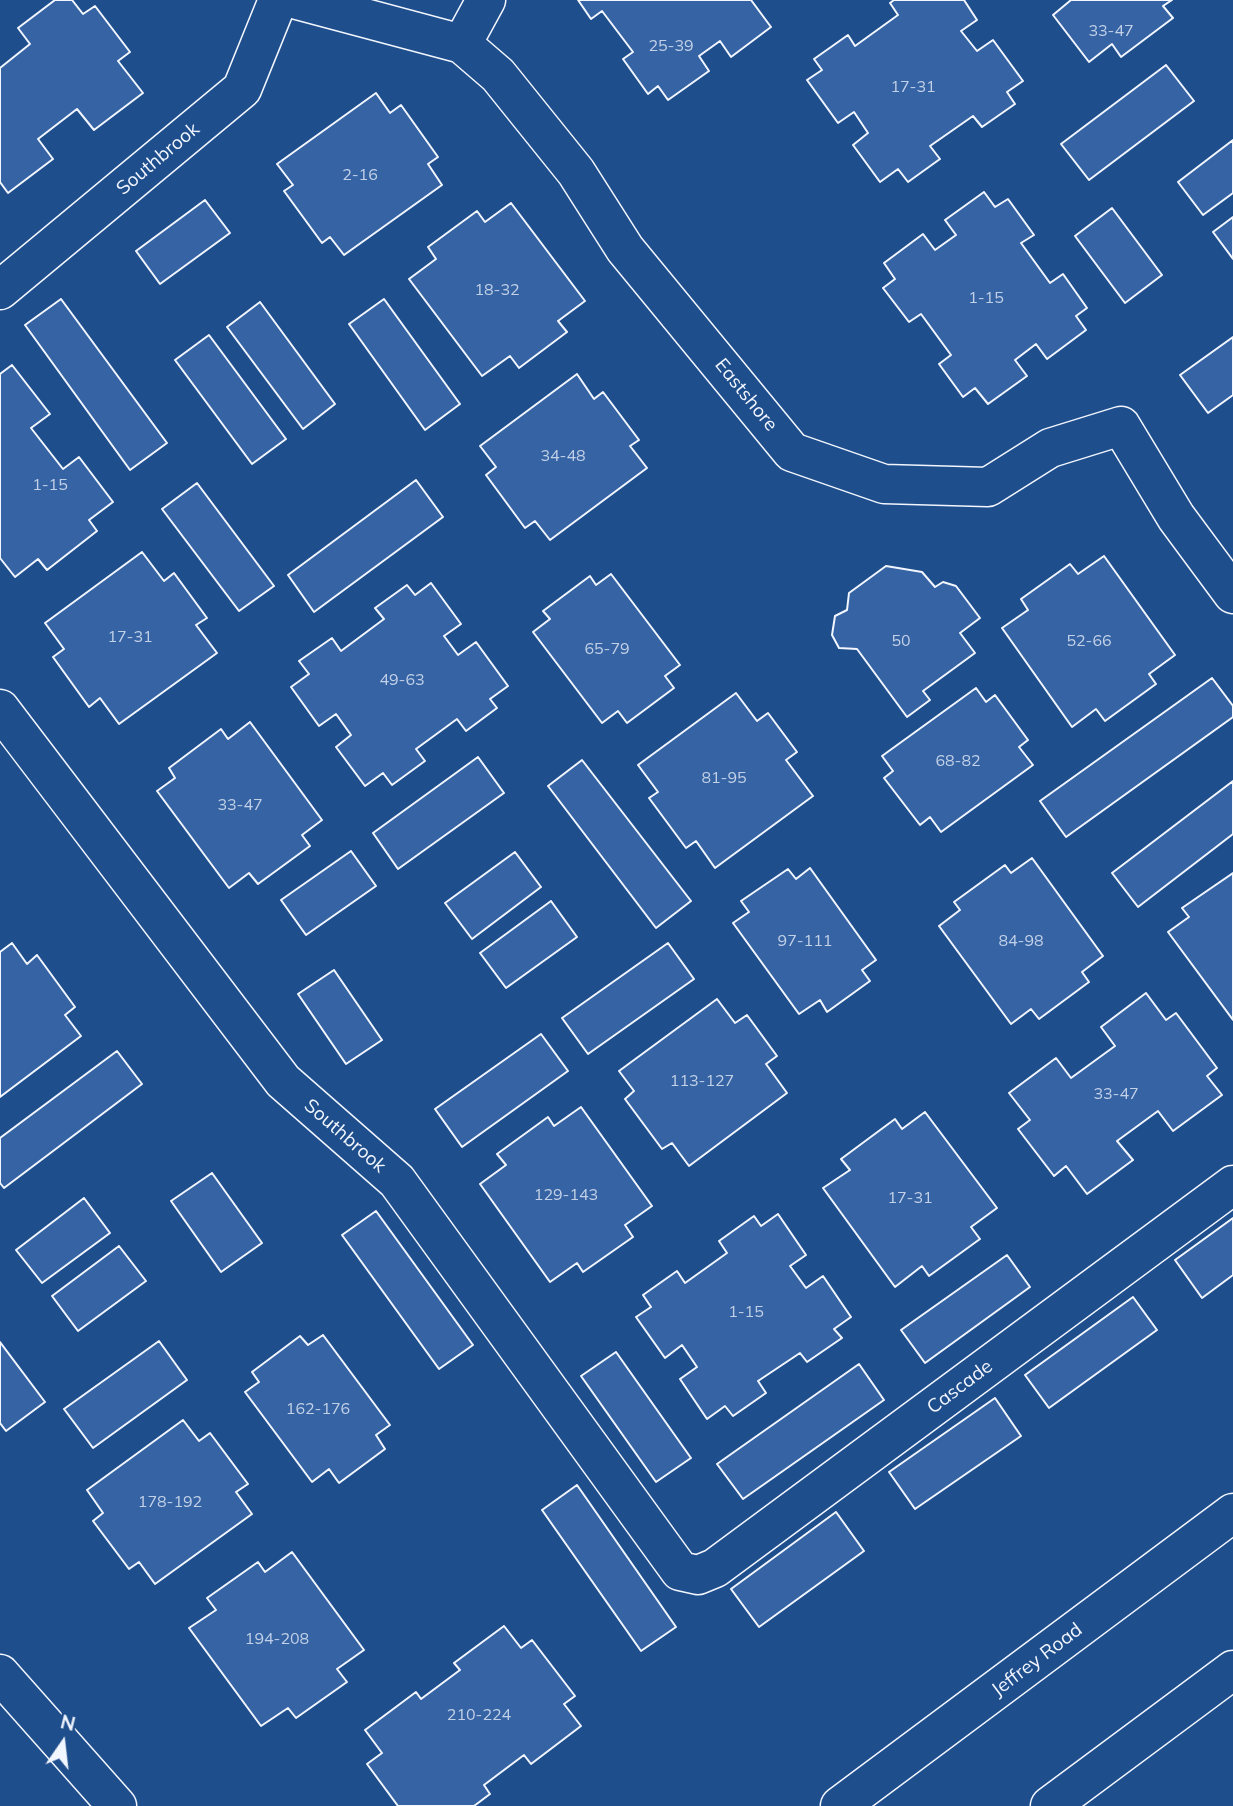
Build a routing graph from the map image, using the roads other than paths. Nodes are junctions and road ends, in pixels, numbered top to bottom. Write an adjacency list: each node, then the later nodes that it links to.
1 (278, 0): 5 (street, Southbrook)
2 (297, 0): 4 (street, Eastshore)
3 (486, 0): 4 (street)
4 (462, 44): 6 (street, Eastshore)
5 (0, 290)
6 (1233, 594)
7 (0, 709): 10 (street, Southbrook)
8 (1233, 1185): 10 (street, Cascade)
9 (1233, 1513): 14 (street, Jeffrey Road)
10 (680, 1571)
11 (1233, 1670): 15 (street)
12 (0, 1674): 13 (street)
13 (117, 1806)
14 (840, 1806)
15 (1050, 1806)

